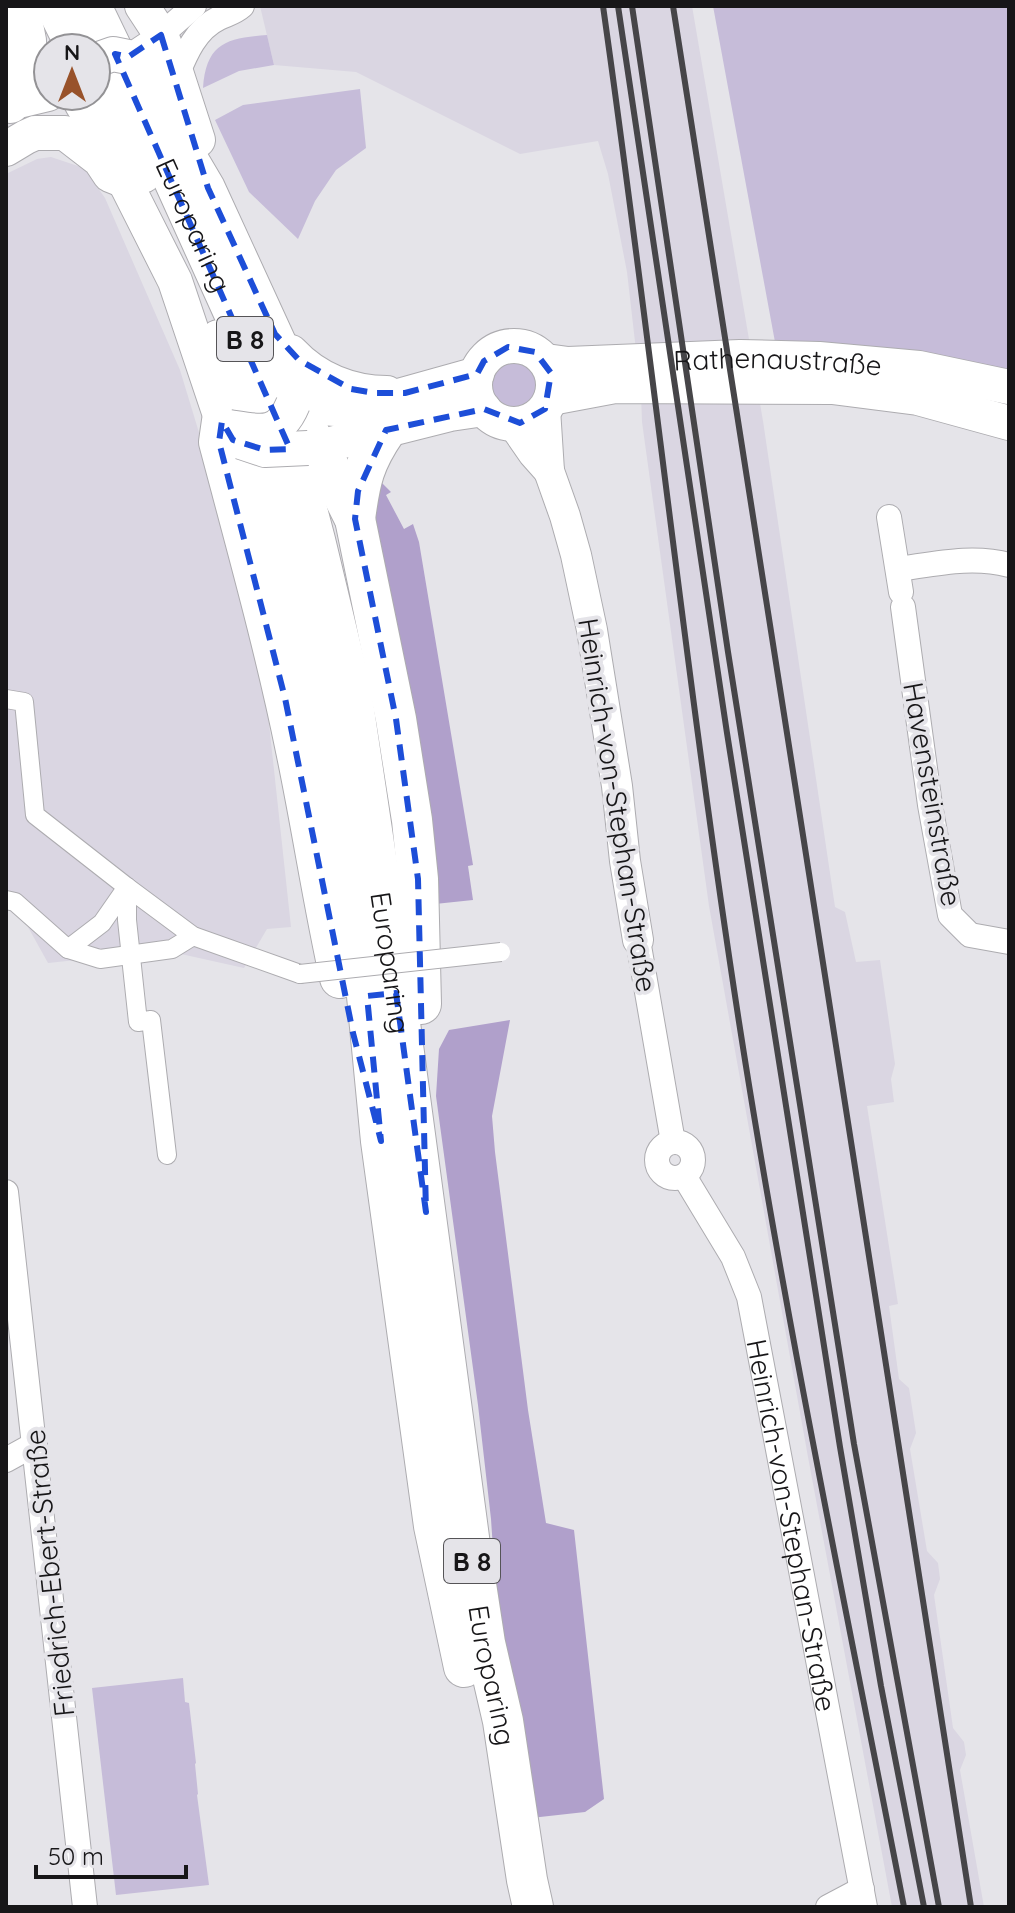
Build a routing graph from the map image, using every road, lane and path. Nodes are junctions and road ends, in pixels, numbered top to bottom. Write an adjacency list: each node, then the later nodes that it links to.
1 (91, 6): 45 (highway, Europaring / B 8)
2 (194, 6): 7 (street)
3 (242, 6): 8 (street)
4 (30, 8): 5 (highway); 6 (highway); 9 (highway)
5 (44, 32)
6 (58, 32)
7 (128, 32): 8 (main road, Europaring)
8 (168, 89): 15 (main road, Europaring)
9 (15, 107): 12 (main road)
10 (87, 112): 14 (main road, Europaring)
11 (111, 112): 42 (highway, Europaring / B 8)
12 (44, 132): 13 (main road); 14 (main road)
13 (6, 149)
14 (124, 180): 24 (main road, Europaring)
15 (275, 334): 19 (main road); 20 (main road, Europaring)
16 (546, 361): 17 (main road); 18 (main road, Rathenaustraße); 21 (main road)
17 (477, 374): 19 (main road); 22 (main road)
18 (1009, 387)
19 (405, 393): 20 (main road)
20 (296, 394): 24 (main road, bridge); 26 (main road, Europaring)
21 (548, 404): 22 (main road); 23 (main road, Rathenaustraße); 27 (street, Heinrich-von-Stephan-Straße)
22 (499, 417): 25 (main road); 27 (street, Heinrich-von-Stephan-Straße)
23 (1009, 423)
24 (228, 429): 26 (main road, bridge); 42 (highway)
25 (386, 430): 26 (main road); 29 (highway)
26 (314, 447): 29 (highway)
27 (549, 471): 36 (street, Heinrich-von-Stephan-Straße)
28 (889, 517): 31 (street, Havensteinstraße)
29 (355, 519): 45 (highway)
30 (1009, 565): 31 (street)
31 (901, 589): 37 (street, Havensteinstraße)
32 (6, 699): 33 (street)
33 (127, 887): 35 (street); 38 (street); 40 (street)
34 (6, 900): 38 (street)
35 (193, 936): 39 (street, bridge); 40 (street); 41 (street)
36 (638, 940): 48 (street, Heinrich-von-Stephan-Straße)
37 (1009, 942)
38 (68, 949): 40 (street)
39 (501, 952)
40 (130, 956): 43 (street)
41 (185, 959)
42 (381, 1141): 50 (highway, Europaring / B 8)
43 (167, 1155)
44 (6, 1192): 46 (street, Friedrich-Ebert-Straße)
45 (426, 1212): 51 (highway, Europaring / B 8)
46 (35, 1444): 47 (street); 49 (street, Friedrich-Ebert-Straße)
47 (6, 1460)
48 (863, 1898): 52 (street, Heinrich-von-Stephan-Straße)
49 (85, 1907)
50 (511, 1907)
51 (533, 1907)
52 (828, 1907)

